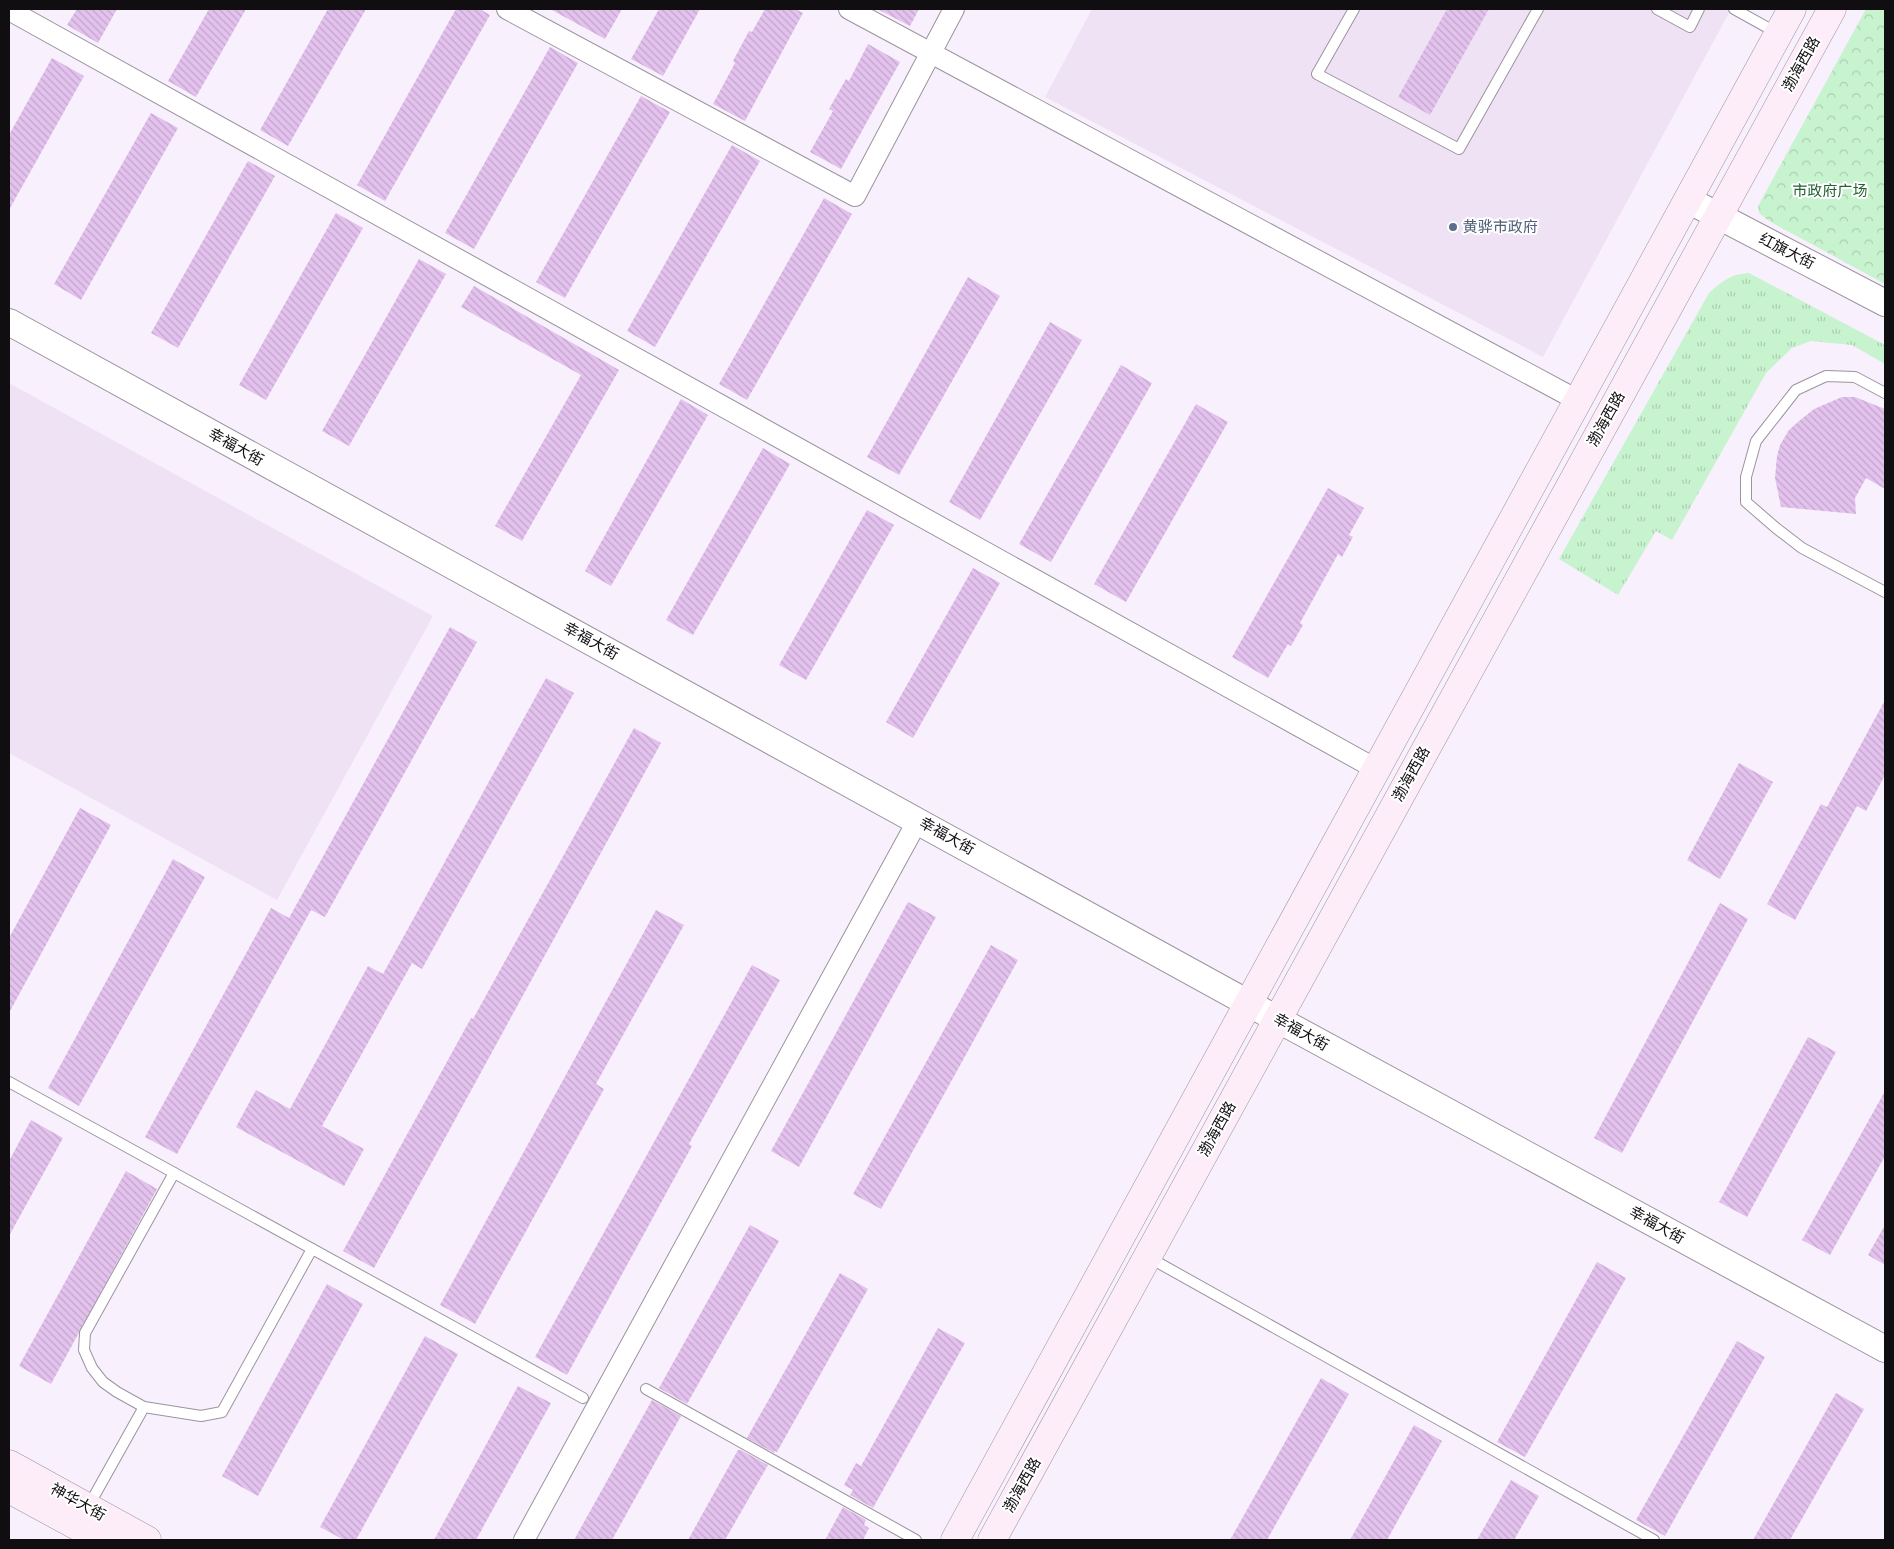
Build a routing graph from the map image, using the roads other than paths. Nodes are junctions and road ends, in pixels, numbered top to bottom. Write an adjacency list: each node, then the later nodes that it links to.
1 (508, 9): 13 (street)
2 (849, 9): 13 (street)
3 (954, 9): 13 (street)
4 (1354, 9): 5 (lane)
5 (1538, 9)
6 (1657, 9): 7 (lane)
7 (1699, 9)
8 (1734, 9): 12 (lane)
9 (1792, 9): 12 (main road)
10 (1832, 9): 15 (main road, 渤海西路)
11 (9, 10): 21 (street)
12 (1779, 34): 14 (main road)
13 (930, 53): 19 (street)
14 (1688, 200): 15 (street, 红旗大街); 19 (main road)
15 (1717, 216): 16 (street, 红旗大街); 24 (main road, 渤海西路)
16 (1885, 303)
17 (9, 322): 22 (street, 幸福大街)
18 (1885, 393): 20 (lane)
19 (1579, 401): 21 (main road)
20 (1885, 592)
21 (1376, 769): 23 (main road)
22 (918, 820): 23 (street, 幸福大街); 38 (street)
23 (1249, 1002): 24 (street, 幸福大街); 40 (main road)
24 (1277, 1019): 28 (main road, 渤海西路); 29 (street, 幸福大街)
25 (9, 1082): 26 (lane)
26 (174, 1173): 27 (lane); 32 (lane)
27 (312, 1249): 31 (lane); 32 (lane)
28 (1147, 1257): 41 (main road, 渤海西路); 42 (lane)
29 (1885, 1349)
30 (646, 1389): 39 (lane)
31 (583, 1398)
32 (144, 1407): 35 (lane)
33 (9, 1464): 35 (main road, 神华大街)
34 (9, 1489): 36 (main road, 神华大街)
35 (88, 1508): 37 (main road, 神华大街)
36 (104, 1540)
37 (147, 1540)
38 (524, 1540)
39 (916, 1540)
40 (955, 1540)
41 (992, 1540)
42 (1654, 1540)

